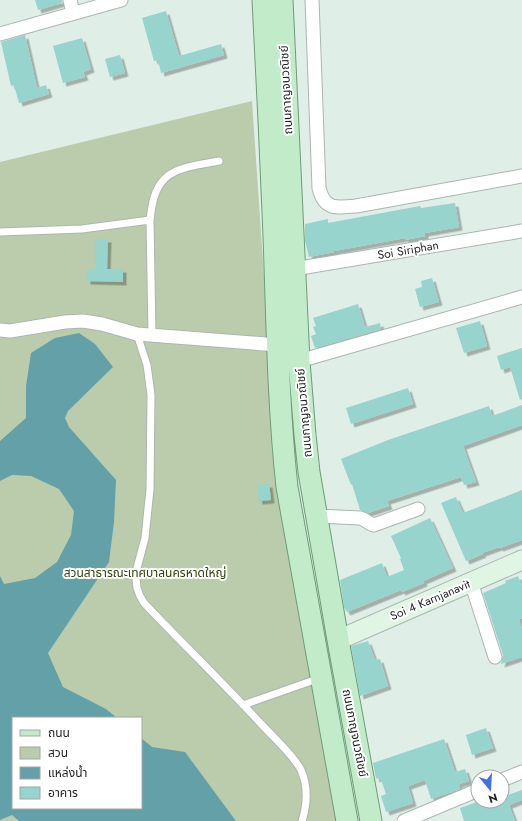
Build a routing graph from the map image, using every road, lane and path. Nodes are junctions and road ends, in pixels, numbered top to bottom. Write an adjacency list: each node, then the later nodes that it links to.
1 (70, 0): 6 (street)
2 (121, 0): 6 (street)
3 (263, 0): 18 (main road, ถนนกาญจนวณิชย์)
4 (282, 0): 13 (main road, ถนนกาญจนวณิชย์)
5 (312, 0): 9 (street)
6 (73, 13): 7 (street)
7 (0, 34)
8 (219, 161): 10 (lane)
9 (522, 176)
10 (150, 220): 12 (lane); 17 (lane)
11 (522, 231): 13 (street, Soi Siriphan)
12 (0, 232)
13 (294, 269): 19 (main road, ถนนกาญจนวณิชย์)
14 (522, 297): 19 (street)
15 (0, 330): 16 (street)
16 (137, 334): 17 (street); 27 (lane)
17 (152, 335): 18 (street)
18 (278, 345): 26 (main road, ถนนกาญจนวณิชย์)
19 (299, 361): 21 (main road, ถนนกาญจนวณิชย์)
20 (418, 508): 21 (street)
21 (316, 516): 24 (main road, ถนนกาญจนวณิชย์)
22 (522, 560): 23 (street, Soi 4 Karnjanavit)
23 (471, 582): 24 (street, Soi 4 Karnjanavit); 25 (street)
24 (338, 640): 33 (main road, ถนนกาญจนวณิชย์)
25 (495, 657)
26 (321, 678): 27 (lane); 32 (main road, ถนนกาญจนวณิชย์)
27 (244, 705): 31 (lane)
28 (522, 772): 29 (street)
29 (510, 777)
30 (470, 793): 34 (street)
31 (302, 821)
32 (346, 821)
33 (371, 821)
34 (404, 821)

